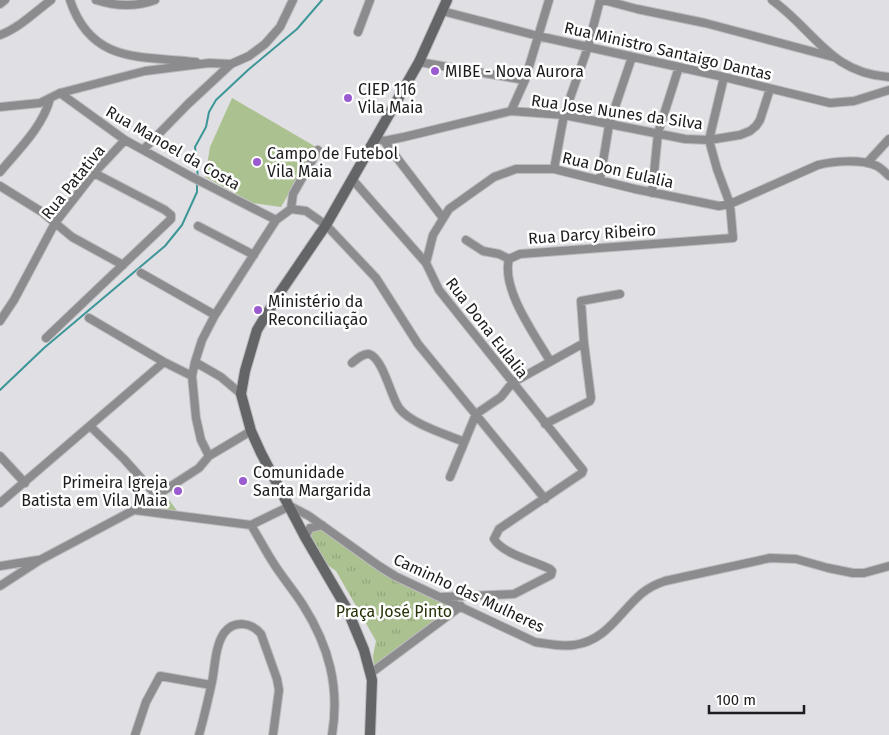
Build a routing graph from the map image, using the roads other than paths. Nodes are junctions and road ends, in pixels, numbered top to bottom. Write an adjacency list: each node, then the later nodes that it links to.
1 (5, 0): 12 (street)
2 (51, 0): 15 (street)
3 (70, 0): 21 (street)
4 (96, 0): 5 (street)
5 (156, 0)
6 (293, 0): 22 (street)
7 (370, 0): 14 (street)
8 (446, 0): 13 (street)
9 (550, 0): 16 (street)
10 (602, 0): 17 (street); 19 (street)
11 (772, 0): 19 (street)
12 (0, 4)
13 (442, 11): 16 (street, Rua Ministro Santaigo Dantas); 20 (street)
14 (358, 32)
15 (0, 34)
16 (538, 36): 17 (street, Rua Ministro Santaigo Dantas); 26 (street)
17 (588, 47): 18 (street, Rua Ministro Santaigo Dantas); 33 (street)
18 (632, 56): 23 (street, Rua Ministro Santaigo Dantas); 34 (street)
19 (833, 57): 25 (street)
20 (419, 62): 26 (street); 36 (street)
21 (209, 63): 22 (street); 29 (street)
22 (231, 64): 40 (street)
23 (679, 67): 24 (street, Rua Ministro Santaigo Dantas); 35 (street)
24 (724, 77): 27 (street, Rua Ministro Santaigo Dantas); 39 (street)
25 (889, 77)
26 (525, 80): 32 (street)
27 (770, 89): 28 (street, Rua Ministro Santaigo Dantas); 39 (street, Rua Jose Nunes da Silva)
28 (889, 90)
29 (60, 93): 30 (street); 38 (street, Rua Manoel da Costa)
30 (50, 99): 31 (street); 44 (street)
31 (0, 107)
32 (511, 111): 33 (street, Rua Jose Nunes da Silva); 36 (street, Rua Jose Nunes da Silva)
33 (564, 115): 34 (street, Rua Jose Nunes da Silva); 43 (street)
34 (609, 125): 35 (street, Rua Jose Nunes da Silva); 48 (street)
35 (658, 133): 39 (street, Rua Jose Nunes da Silva); 50 (street)
36 (380, 139): 47 (street); 53 (street)
37 (889, 139): 42 (street)
38 (126, 140): 40 (street, Rua Manoel da Costa); 45 (street, Rua Patativa)
39 (709, 140): 51 (street)
40 (143, 150): 54 (street, Rua Manoel da Costa)
41 (318, 150): 52 (street)
42 (867, 163): 46 (street); 51 (street)
43 (554, 169): 48 (street, Rua Don Eulalia); 53 (street, Rua Don Eulalia)
44 (0, 172)
45 (94, 173): 55 (street, Rua Patativa); 62 (street)
46 (889, 176)
47 (352, 179): 56 (street); 61 (street, Rua Dona Eulalia)
48 (600, 180): 50 (street, Rua Don Eulalia)
49 (0, 187): 55 (street)
50 (652, 192): 51 (street, Rua Don Eulalia)
51 (730, 204): 60 (street, Rua Darcy Ribeiro)
52 (291, 209): 54 (street); 56 (street)
53 (443, 218): 61 (street, Rua Don Eulalia)
54 (276, 220): 59 (street)
55 (55, 223): 62 (street); 67 (street, Rua Patativa)
56 (326, 225): 76 (street); 77 (street)
57 (198, 226): 59 (street)
58 (466, 240): 60 (street)
59 (254, 255): 65 (street)
60 (509, 259): 70 (street, Rua Darcy Ribeiro)
61 (426, 263): 75 (street, Rua Dona Eulalia)
62 (123, 264): 68 (street)
63 (141, 273): 65 (street)
64 (620, 294): 69 (street)
65 (215, 316): 72 (street)
66 (89, 318): 71 (street)
67 (0, 321)
68 (46, 338)
69 (584, 343): 70 (street); 78 (street)
70 (550, 361): 75 (street)
71 (164, 362): 74 (street); 79 (street)
72 (195, 362): 74 (street); 76 (street)
73 (352, 363): 81 (street)
74 (192, 376): 83 (street)
75 (512, 383): 77 (street); 78 (street, Rua Dona Eulalia)
76 (241, 394): 80 (street)
77 (476, 414): 81 (street); 87 (street)
78 (545, 424): 87 (street, Rua Dona Eulalia)
79 (90, 426): 85 (street); 86 (street)
80 (252, 431): 83 (street); 89 (street)
81 (464, 442): 84 (street)
82 (0, 456): 85 (street)
83 (209, 456): 86 (street)
84 (450, 477)
85 (25, 483): 88 (street)
86 (156, 495): 90 (street)
87 (545, 499): 98 (street)
88 (0, 502)
89 (290, 506): 91 (street); 92 (street, Caminho das Mulheres); 93 (street)
90 (134, 510): 91 (street); 94 (street)
91 (251, 525): 105 (street)
92 (322, 525): 93 (street); 98 (street, Caminho das Mulheres)
93 (305, 538): 100 (street)
94 (40, 560): 95 (street); 97 (street)
95 (0, 566)
96 (889, 566): 99 (street, Caminho das Mulheres)
97 (0, 586)
98 (441, 597): 99 (street, Caminho das Mulheres)
99 (461, 606): 100 (street)
100 (371, 673): 106 (street)
101 (211, 685): 102 (street); 103 (street); 104 (street)
102 (135, 735)
103 (199, 735)
104 (273, 735)
105 (332, 735)
106 (370, 735)

